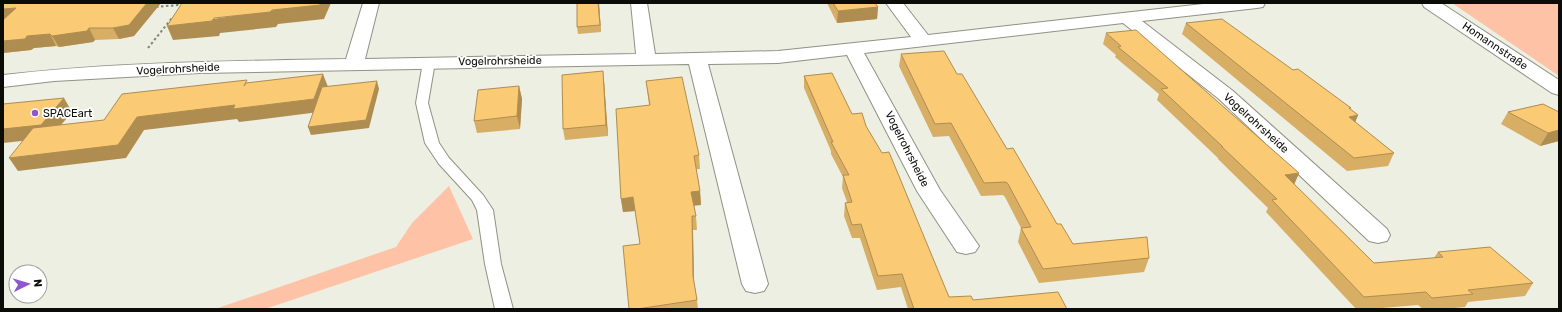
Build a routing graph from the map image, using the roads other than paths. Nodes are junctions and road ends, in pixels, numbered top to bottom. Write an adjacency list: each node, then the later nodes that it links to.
1 (371, 3): 13 (street)
2 (638, 3): 10 (street)
3 (894, 3): 8 (street)
4 (1257, 3): 6 (street, Vogelrohrsheide)
5 (1430, 3): 15 (street, Homannstraße)
6 (1178, 7): 7 (street, Vogelrohrsheide)
7 (1127, 18): 8 (street, Vogelrohrsheide); 16 (street, Vogelrohrsheide)
8 (924, 41): 9 (street, Vogelrohrsheide)
9 (853, 49): 11 (street, Vogelrohrsheide); 17 (street, Vogelrohrsheide)
10 (646, 59): 11 (street, Vogelrohrsheide); 12 (street, Vogelrohrsheide)
11 (697, 59): 18 (street)
12 (429, 62): 13 (street, Vogelrohrsheide); 19 (lane)
13 (354, 63): 14 (street, Vogelrohrsheide)
14 (3, 81)
15 (1559, 89)
16 (1378, 235)
17 (966, 246)
18 (755, 284)
19 (504, 309)

